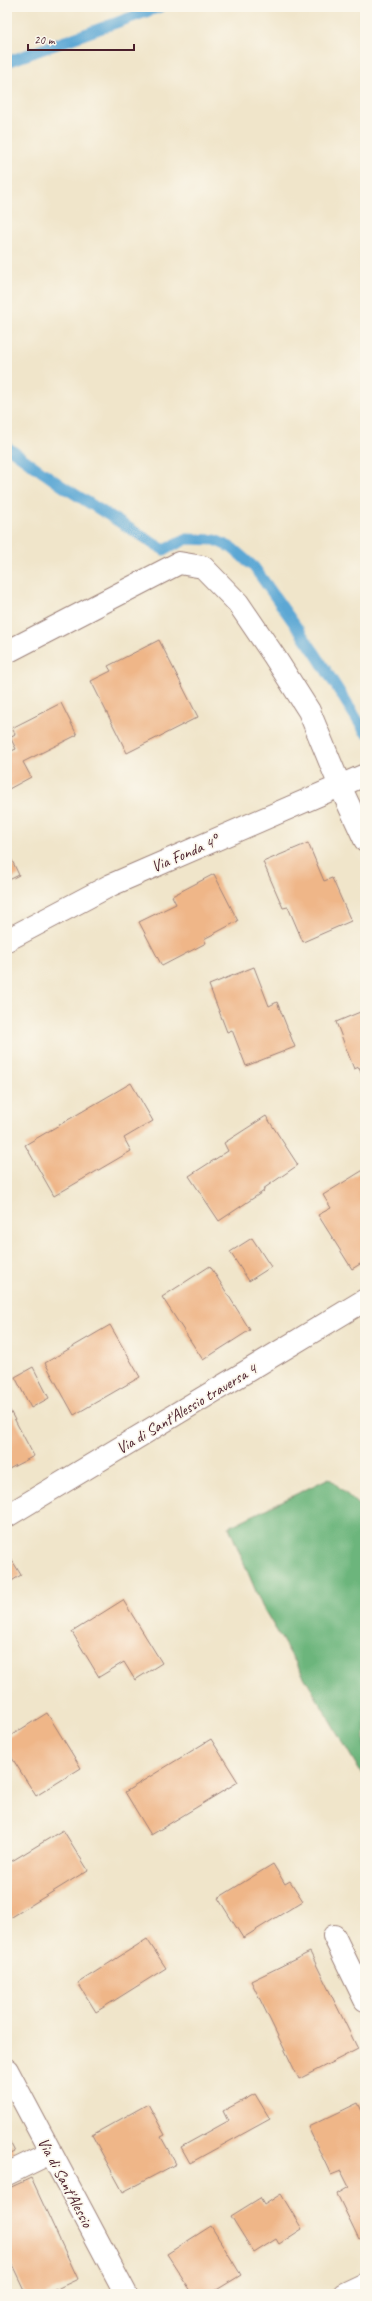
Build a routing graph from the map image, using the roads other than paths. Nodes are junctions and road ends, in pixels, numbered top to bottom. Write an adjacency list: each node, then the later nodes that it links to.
1 (7, 652): 3 (street)
2 (365, 775): 3 (street, Via Fonda 4°)
3 (340, 786): 4 (street); 5 (street, Via Fonda 4°)
4 (365, 840)
5 (7, 940)
6 (365, 1300): 7 (street, Via di Sant'Alessio traversa 4)
7 (7, 1516)
8 (334, 1936): 9 (street)
9 (365, 2000)
10 (7, 2070): 11 (street, Via di Sant'Alessio)
11 (50, 2153): 12 (street); 14 (street, Via di Sant'Alessio)
12 (7, 2174)
13 (365, 2284): 15 (street)
14 (126, 2294)
15 (344, 2294)

